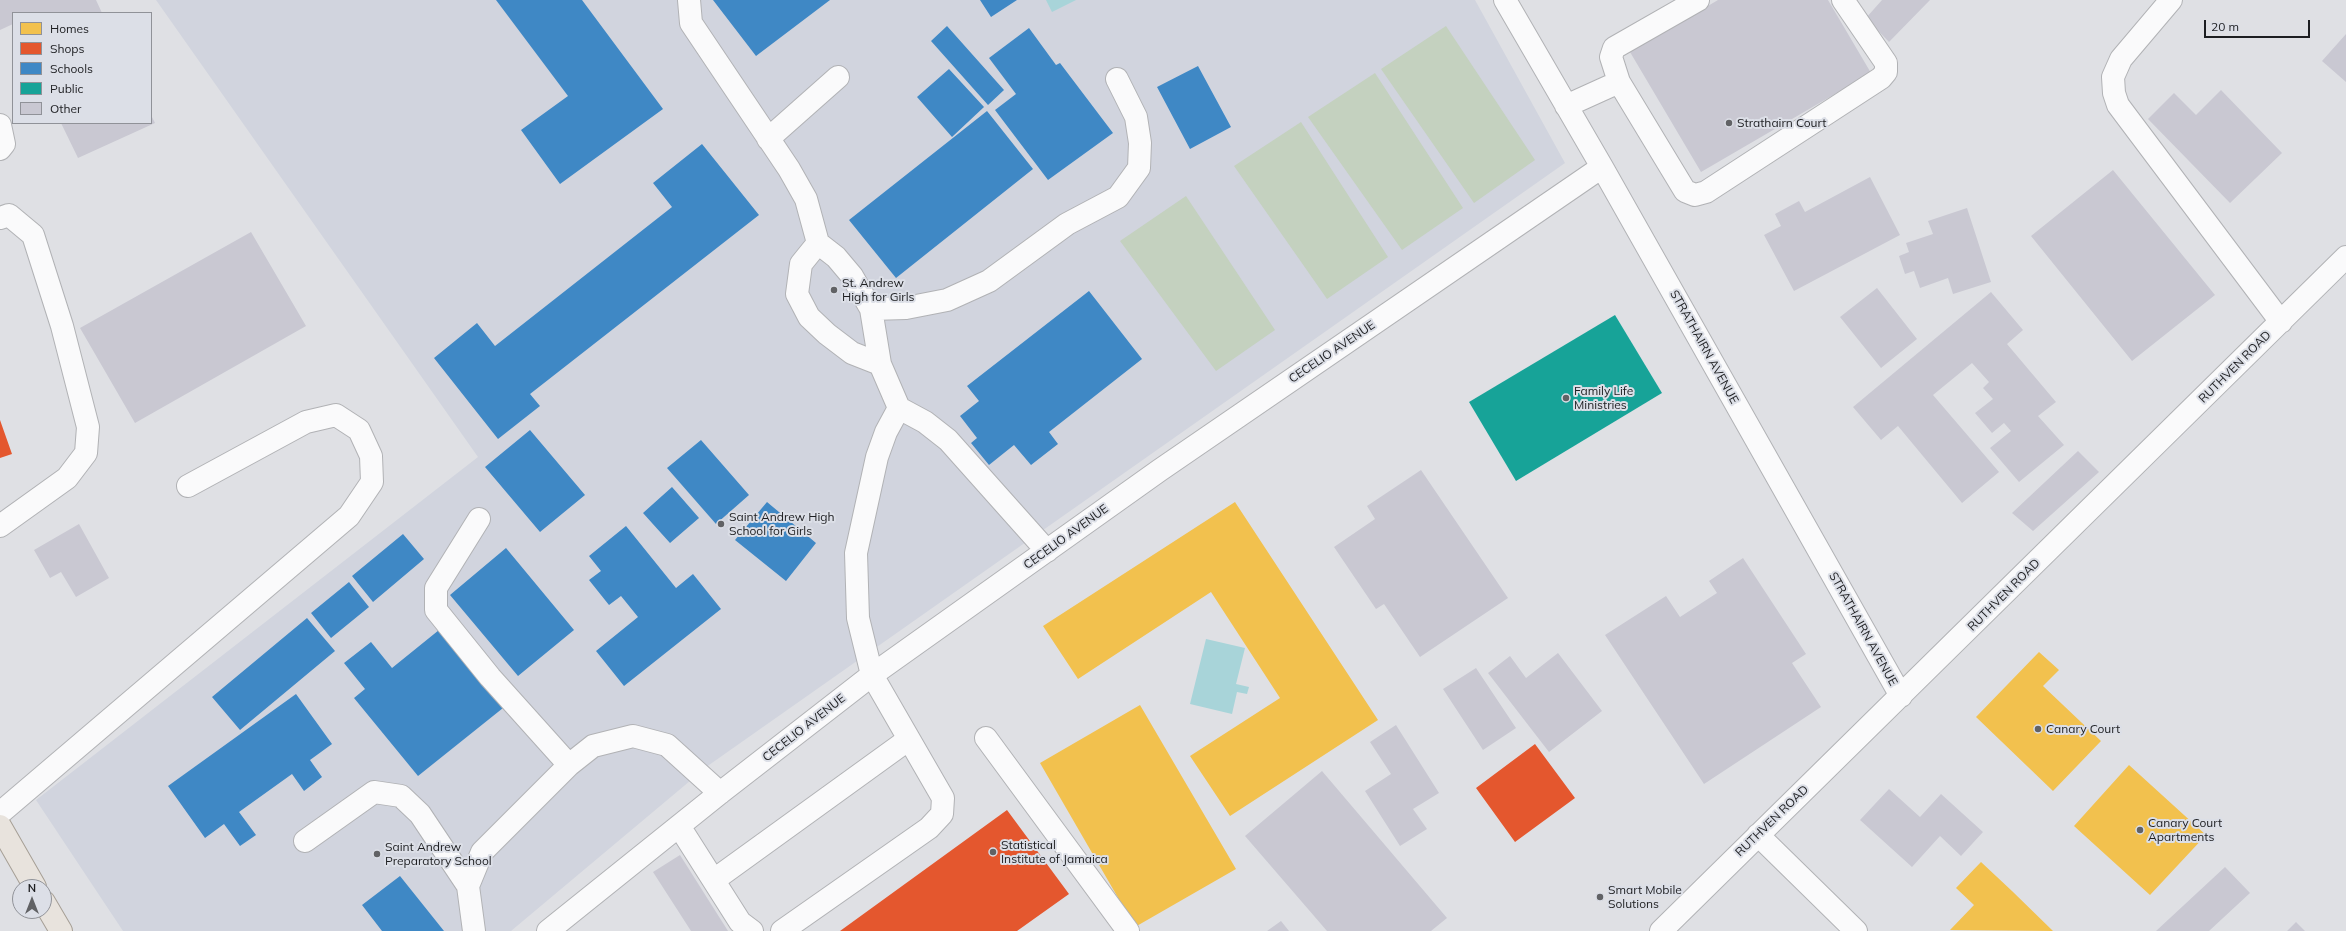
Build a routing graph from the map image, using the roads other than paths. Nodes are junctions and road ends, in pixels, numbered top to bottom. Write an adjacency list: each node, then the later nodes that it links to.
1 (689, 0): 11 (street)
2 (1505, 0): 9 (street, STRATHAIRN AVENUE)
3 (1698, 0): 8 (street)
4 (1843, 0): 8 (street)
5 (2171, 0): 18 (street)
6 (838, 77): 11 (street)
7 (1117, 79): 17 (street)
8 (1619, 82): 9 (street)
9 (1566, 106): 13 (street, STRATHAIRN AVENUE)
10 (0, 125): 12 (street)
11 (768, 139): 15 (street)
12 (0, 149)
13 (1602, 168): 24 (street, CECELIO AVENUE); 26 (street, STRATHAIRN AVENUE)
14 (0, 218): 23 (street)
15 (818, 243): 17 (street); 19 (street)
16 (2346, 257): 18 (street, RUTHVEN ROAD)
17 (871, 309): 19 (street)
18 (2281, 322): 26 (street, RUTHVEN ROAD)
19 (880, 364): 20 (street)
20 (899, 408): 24 (street); 25 (street)
21 (188, 486): 31 (street)
22 (479, 519): 29 (street)
23 (0, 526)
24 (1047, 551): 25 (street, CECELIO AVENUE)
25 (872, 675): 28 (street); 30 (street, CECELIO AVENUE)
26 (1901, 696): 34 (street, RUTHVEN ROAD)
27 (986, 738): 45 (street)
28 (909, 739): 37 (street); 44 (street)
29 (569, 765): 30 (street); 38 (street)
30 (720, 793): 33 (street, CECELIO AVENUE)
31 (0, 813)
32 (0, 826): 36 (main road)
33 (679, 826): 37 (street); 42 (street, CECELIO AVENUE)
34 (1758, 835): 46 (street, RUTHVEN ROAD); 47 (street)
35 (305, 840): 38 (street)
36 (30, 879)
37 (714, 880): 43 (street)
38 (468, 886): 41 (street)
39 (52, 916): 40 (main road)
40 (61, 931)
41 (474, 931)
42 (548, 931)
43 (752, 931)
44 (782, 931)
45 (1128, 931)
46 (1661, 931)
47 (1856, 931)

